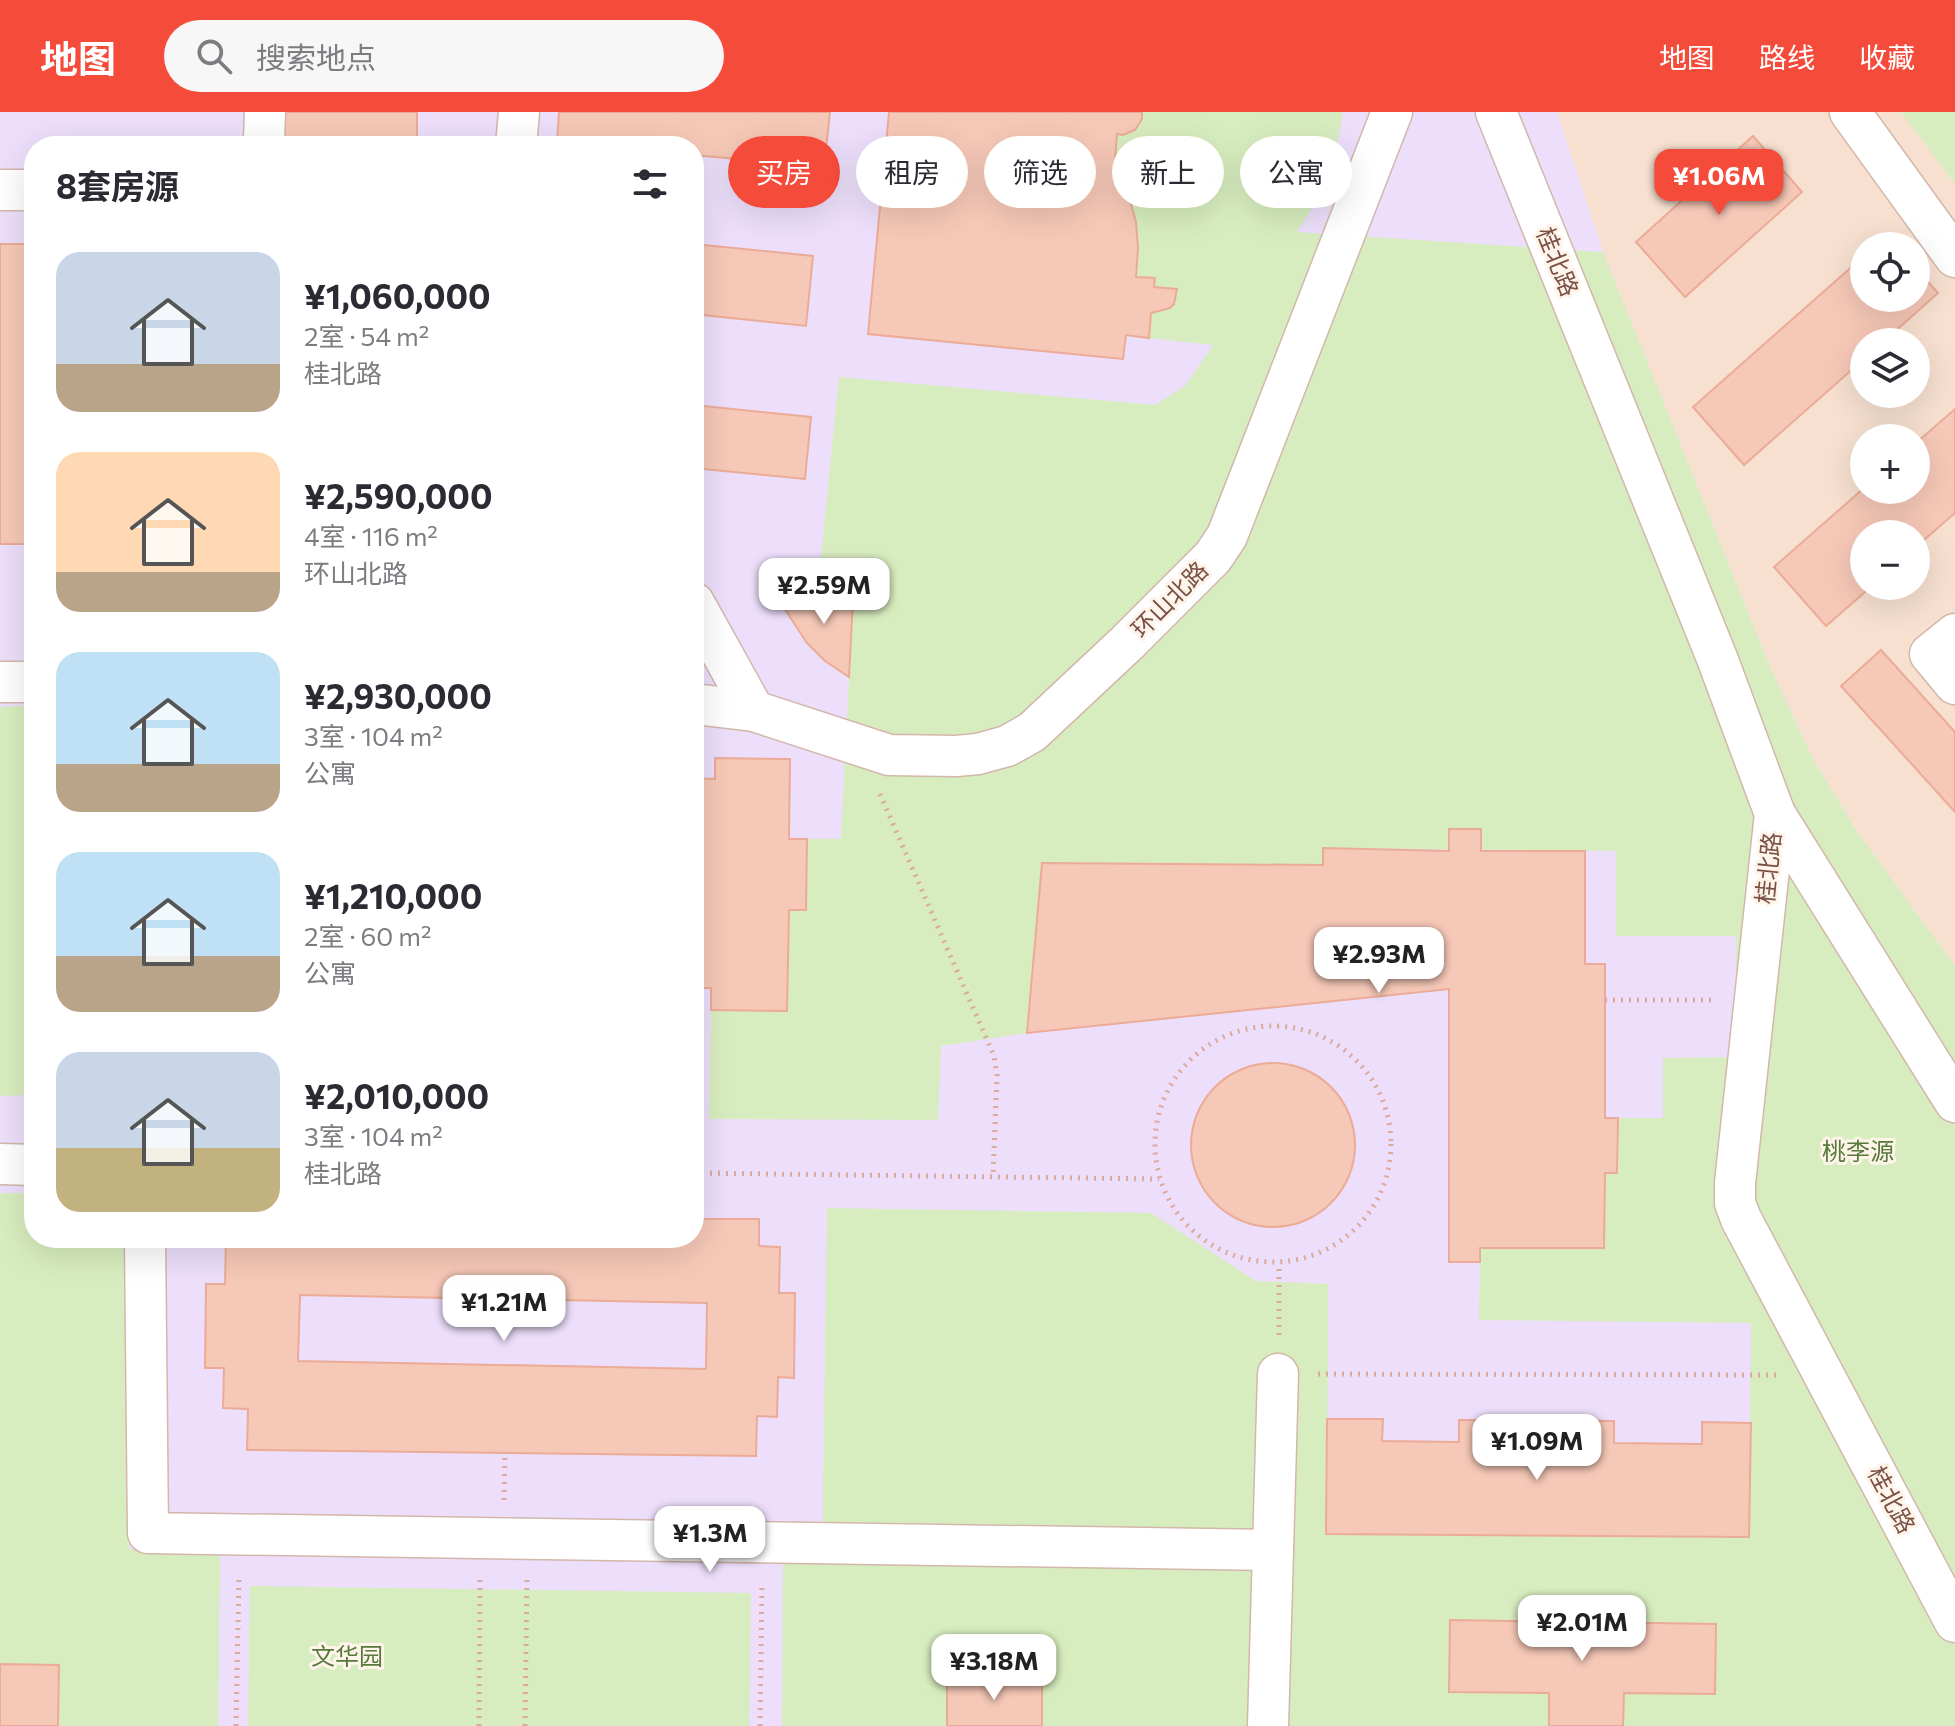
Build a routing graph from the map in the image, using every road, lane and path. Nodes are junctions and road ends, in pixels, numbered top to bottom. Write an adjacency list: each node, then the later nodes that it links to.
1 (265, 112): 6 (street)
2 (519, 112): 7 (street)
3 (1392, 112): 17 (street, 环山北路)
4 (1496, 112): 19 (street, 桂北路)
5 (1850, 112): 10 (street)
6 (264, 136)
7 (517, 136)
8 (0, 190): 9 (street)
9 (24, 190)
10 (1955, 257)
11 (704, 624): 17 (street)
12 (1955, 634): 15 (street)
13 (0, 682): 14 (street)
14 (24, 682)
15 (1955, 684)
16 (704, 705): 17 (street, 环山北路)
17 (754, 711)
18 (880, 794): 26 (path)
19 (1775, 814): 21 (street, 桂北路); 22 (street)
20 (1605, 1000): 21 (path)
21 (1755, 1000): 37 (street, 桂北路)
22 (1955, 1102)
23 (0, 1164): 24 (street)
24 (24, 1165)
25 (704, 1173): 26 (path)
26 (993, 1177): 27 (path)
27 (1159, 1179): 29 (path); 29 (path)
28 (145, 1248): 32 (street)
29 (1279, 1263): 30 (path)
30 (1278, 1374): 31 (path); 36 (street)
31 (1750, 1375)
32 (239, 1535): 33 (street); 38 (path)
33 (480, 1539): 34 (street); 39 (path)
34 (527, 1539): 35 (street); 40 (path)
35 (763, 1543): 36 (street); 41 (path)
36 (1273, 1550): 42 (street)
37 (1955, 1622)
38 (236, 1726)
39 (479, 1726)
40 (525, 1726)
41 (760, 1726)
42 (1268, 1726)

